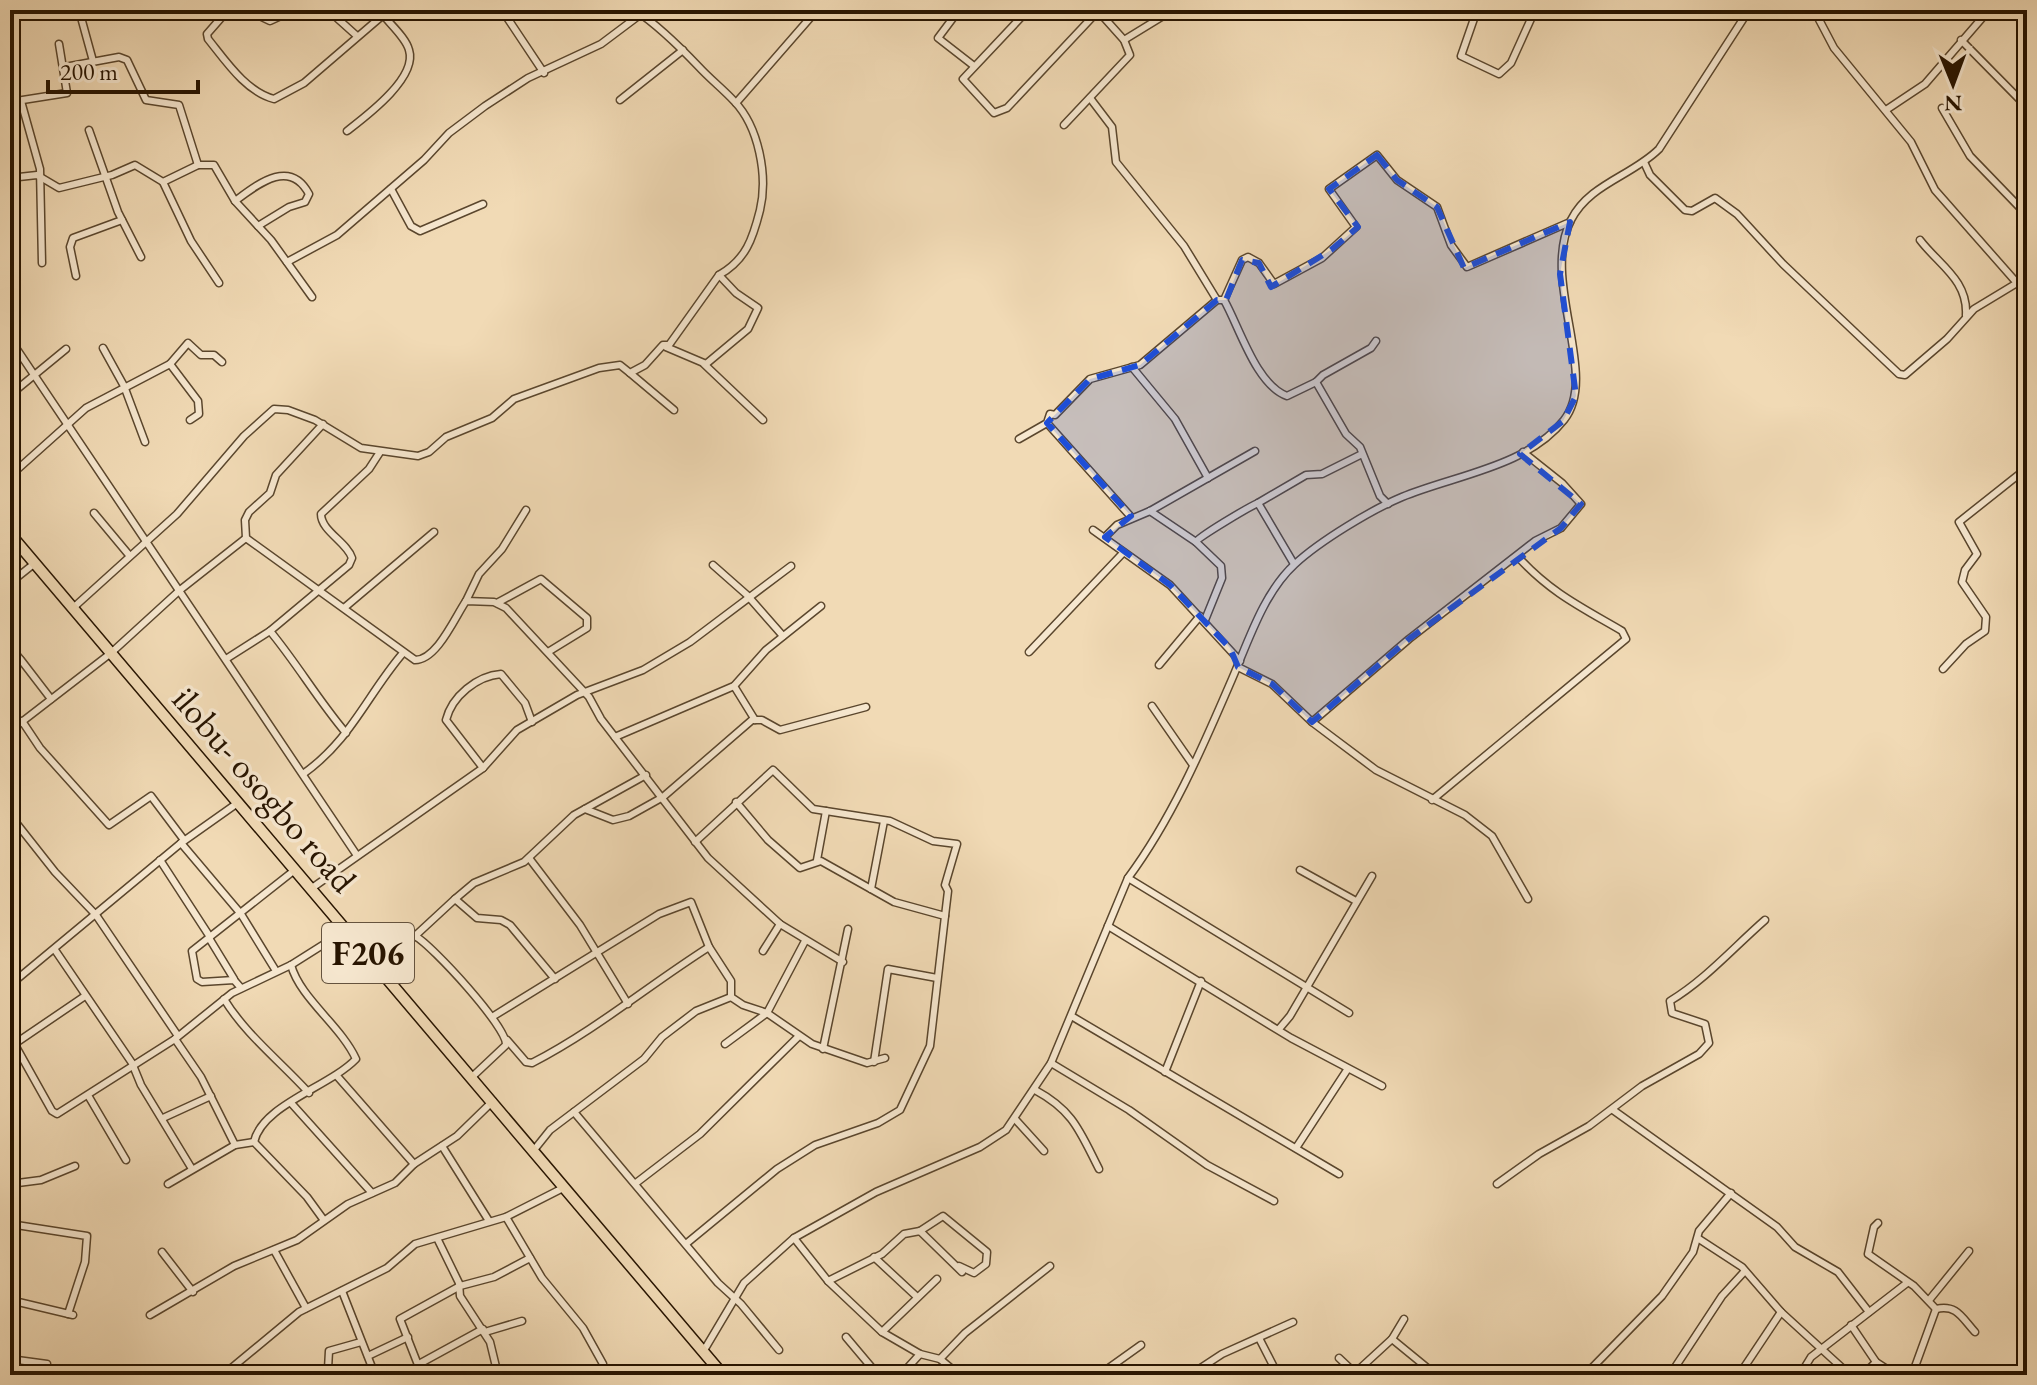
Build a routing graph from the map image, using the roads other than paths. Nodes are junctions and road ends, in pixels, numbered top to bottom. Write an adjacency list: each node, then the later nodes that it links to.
1 (79, 10): 24 (street)
2 (228, 10): 19 (street)
3 (247, 10): 4 (street)
4 (294, 10)
5 (328, 10): 19 (street)
6 (502, 10): 27 (street)
7 (817, 10): 32 (street)
8 (958, 10): 25 (street)
9 (1028, 10): 25 (street)
10 (1173, 10): 20 (street)
11 (1477, 10): 12 (street)
12 (1535, 10)
13 (1749, 10): 39 (street)
14 (1814, 10): 35 (street)
15 (1989, 10): 21 (street)
16 (1099, 11): 20 (street); 25 (street)
17 (638, 12): 23 (street); 27 (street)
18 (386, 13): 19 (street); 38 (street)
19 (357, 36)
20 (1124, 40): 28 (street)
21 (1961, 40): 33 (street); 35 (street)
22 (59, 44): 26 (street)
23 (683, 50): 29 (street); 32 (street)
24 (93, 61): 26 (street); 40 (street)
25 (974, 66)
26 (65, 67): 30 (street)
27 (544, 73): 45 (street)
28 (1090, 98): 36 (street); 62 (street)
29 (620, 100)
30 (21, 101): 31 (street); 41 (street)
31 (10, 102)
32 (736, 103): 56 (street)
33 (2027, 107)
34 (1942, 108): 48 (street)
35 (1886, 110): 59 (street)
36 (1064, 125)
37 (89, 130): 42 (street)
38 (347, 131)
39 (1644, 162): 50 (street); 63 (street)
40 (198, 165): 44 (street); 46 (street)
41 (41, 177): 42 (street); 43 (street); 55 (street)
42 (107, 177): 44 (street); 49 (street)
43 (10, 178)
44 (163, 182): 58 (street)
45 (391, 189): 47 (street); 54 (street)
46 (235, 201): 51 (street); 51 (street)
47 (483, 204)
48 (2027, 215)
49 (122, 220): 53 (street); 57 (street)
50 (1570, 222): 62 (street); 88 (street)
51 (258, 226): 54 (street)
52 (1920, 240): 63 (street)
53 (141, 257)
54 (287, 262): 61 (street)
55 (42, 263)
56 (719, 275): 66 (street); 71 (street)
57 (76, 276)
58 (219, 283)
59 (2017, 283): 60 (street); 63 (street)
60 (2027, 296)
61 (312, 297)
62 (1220, 300): 72 (street); 75 (street)
63 (1966, 316)
64 (10, 339): 73 (street)
65 (1376, 341): 75 (street)
66 (663, 345): 71 (street); 74 (street)
67 (103, 348): 76 (street)
68 (66, 349): 73 (street)
69 (222, 362): 70 (street)
70 (170, 364): 76 (street); 79 (street)
71 (704, 364): 80 (street)
72 (1132, 367): 82 (street); 92 (street)
73 (34, 373): 77 (street); 81 (street)
74 (630, 373): 78 (street); 87 (street)
75 (1316, 382): 89 (street)
76 (124, 386): 81 (street); 85 (street)
77 (10, 395)
78 (674, 410)
79 (190, 420)
80 (763, 420)
81 (68, 422): 91 (street); 104 (street)
82 (1047, 423): 84 (street); 98 (street)
83 (323, 424): 87 (street); 103 (street); 104 (street)
84 (1019, 439)
85 (145, 442)
86 (1255, 451): 92 (street)
87 (380, 452): 115 (street)
88 (1523, 452): 94 (street); 108 (street)
89 (1362, 454): 93 (street); 94 (street)
90 (2027, 468): 135 (street)
91 (10, 476)
92 (1208, 478): 96 (street)
93 (1258, 503): 105 (street); 110 (street)
94 (1388, 504): 110 (street)
95 (526, 510): 117 (street)
96 (1150, 511): 98 (street); 105 (street)
97 (94, 513): 107 (street)
98 (1132, 518): 102 (street)
99 (1093, 530): 102 (street)
100 (434, 532): 121 (street)
101 (10, 534): 109 (main road, ilobu- osogbo road / F206)
102 (1105, 537): 106 (street)
103 (246, 538): 114 (street); 115 (street)
104 (147, 541): 107 (street); 114 (street)
105 (1196, 542): 122 (street)
106 (1122, 554): 122 (street); 127 (street)
107 (129, 555): 120 (street)
108 (1518, 557): 144 (street); 153 (street)
109 (35, 563): 113 (street); 120 (main road, ilobu- osogbo road / F206)
110 (1294, 564): 133 (street)
111 (713, 565): 116 (street)
112 (791, 566): 116 (street)
113 (10, 583)
114 (180, 590): 128 (street); 130 (street)
115 (320, 590): 121 (street); 123 (street)
116 (747, 595): 124 (street); 137 (street)
117 (466, 601): 118 (street); 129 (street)
118 (497, 603): 126 (street); 126 (street)
119 (821, 606): 124 (street)
120 (73, 608): 128 (main road, ilobu- osogbo road / F206)
121 (344, 608): 129 (street)
122 (1202, 618): 133 (street); 134 (street)
123 (270, 631): 130 (street); 146 (street)
124 (783, 636): 136 (street)
125 (10, 647): 131 (street)
126 (548, 652): 137 (street)
127 (1029, 652)
128 (111, 653): 138 (street); 154 (main road, ilobu- osogbo road / F206)
129 (403, 653): 146 (street)
130 (226, 659): 150 (street)
131 (21, 660): 132 (street); 138 (street)
132 (10, 662)
133 (1239, 664): 144 (street); 148 (street)
134 (1159, 665)
135 (1943, 669)
136 (734, 686): 141 (street); 147 (street)
137 (584, 693): 143 (street); 147 (street)
138 (51, 699): 142 (street)
139 (1152, 706): 148 (street)
140 (866, 707): 141 (street)
141 (755, 720): 152 (street)
142 (22, 721): 145 (street); 160 (street)
143 (532, 722): 149 (street); 149 (street)
144 (1312, 722): 153 (street)
145 (10, 731)
146 (346, 733): 150 (street)
147 (615, 737): 151 (street)
148 (1193, 765): 169 (street)
149 (483, 768): 162 (street)
150 (303, 774): 162 (street)
151 (646, 775): 152 (street); 156 (street)
152 (663, 797): 156 (street); 161 (street)
153 (1432, 800): 173 (street)
154 (239, 802): 160 (street); 166 (main road, ilobu- osogbo road / F206)
155 (736, 802): 157 (street); 161 (street); 165 (street)
156 (585, 809): 163 (street)
157 (826, 811): 159 (street); 165 (street)
158 (10, 815): 176 (street)
159 (884, 821): 171 (street); 177 (street)
160 (182, 842): 164 (street); 175 (street)
161 (695, 842): 179 (street)
162 (356, 854): 170 (street)
163 (529, 858): 172 (street); 189 (street)
164 (160, 860): 176 (street); 184 (street)
165 (817, 860): 171 (street)
166 (296, 869): 170 (main road, ilobu- osogbo road / F206); 175 (street)
167 (1300, 870): 174 (street)
168 (1372, 876): 174 (street)
169 (1128, 878): 180 (street); 199 (street)
170 (312, 888): 181 (main road, ilobu- osogbo road / F206)
171 (871, 889): 177 (street)
172 (455, 899): 183 (street); 195 (street)
173 (1528, 899)
174 (1356, 901): 199 (street)
175 (241, 914): 184 (street); 193 (street)
176 (96, 915): 187 (street); 212 (street)
177 (945, 916): 194 (street)
178 (1765, 920): 232 (street)
179 (780, 924): 185 (street); 188 (street)
180 (1108, 926): 197 (street); 208 (street)
181 (348, 929): 191 (street); 192 (main road, ilobu- osogbo road / F206)
182 (848, 929): 190 (street)
183 (415, 936): 192 (street); 207 (street)
184 (209, 938): 196 (street); 196 (street)
185 (805, 941): 190 (street); 205 (street)
186 (709, 947): 189 (street); 202 (street); 204 (street)
187 (55, 950): 198 (street); 201 (street)
188 (763, 951)
189 (597, 953): 195 (street); 204 (street)
190 (843, 962): 216 (street)
191 (291, 965): 193 (street); 223 (street)
192 (379, 966): 224 (main road, ilobu- osogbo road / F206)
193 (276, 971): 200 (street)
194 (937, 978): 218 (street); 265 (street)
195 (555, 979): 207 (street)
196 (234, 980): 200 (street)
197 (1201, 981): 209 (street); 222 (street)
198 (10, 985)
199 (1305, 987): 206 (street); 209 (street)
200 (241, 988): 203 (street)
201 (85, 996): 215 (street); 220 (street)
202 (731, 997): 205 (street); 233 (street)
203 (224, 999): 212 (street); 227 (street)
204 (628, 1004): 213 (street)
205 (767, 1013): 211 (street); 214 (street)
206 (1349, 1013)
207 (492, 1017): 213 (street)
208 (1073, 1017): 219 (street); 222 (street)
209 (1279, 1029): 221 (street)
210 (10, 1036): 215 (street)
211 (798, 1037): 216 (street); 248 (street)
212 (176, 1038): 220 (street); 228 (street)
213 (507, 1040): 224 (street)
214 (725, 1044)
215 (12, 1046): 229 (street)
216 (823, 1049): 218 (street)
217 (885, 1058): 218 (street)
218 (874, 1062)
219 (1051, 1063): 226 (street); 255 (street)
220 (132, 1068): 229 (street); 234 (street)
221 (1347, 1070): 225 (street); 239 (street)
222 (1165, 1072): 239 (street)
223 (337, 1076): 227 (street); 243 (street)
224 (472, 1077): 230 (main road, ilobu- osogbo road / F206)
225 (1382, 1086)
226 (1035, 1090): 235 (street); 246 (street)
227 (309, 1093): 231 (street)
228 (211, 1096): 234 (street); 237 (street)
229 (89, 1097): 242 (street)
230 (493, 1101): 238 (street); 240 (main road, ilobu- osogbo road / F206)
231 (292, 1104): 236 (street); 253 (street)
232 (1613, 1110): 251 (street); 254 (street)
233 (574, 1112): 240 (street); 248 (street)
234 (163, 1118): 245 (street)
235 (1015, 1119): 241 (street); 263 (street)
236 (254, 1142): 237 (street); 257 (street)
237 (235, 1145): 245 (street)
238 (442, 1146): 243 (street); 258 (street)
239 (1296, 1148): 247 (street)
240 (534, 1150): 252 (main road, ilobu- osogbo road / F206)
241 (1044, 1151)
242 (126, 1160)
243 (414, 1164): 253 (street)
244 (75, 1166): 249 (street)
245 (192, 1169): 250 (street)
246 (1099, 1169)
247 (1339, 1174)
248 (636, 1183): 265 (street)
249 (10, 1184)
250 (168, 1184)
251 (1497, 1184)
252 (565, 1187): 256 (street); 303 (main road, ilobu- osogbo road / F206)
253 (372, 1193): 257 (street)
254 (1731, 1193): 264 (street); 286 (street)
255 (1274, 1201)
256 (506, 1217): 258 (street); 270 (street)
257 (323, 1219): 266 (street)
258 (489, 1221): 262 (street)
259 (1878, 1223): 275 (street)
260 (10, 1224): 282 (street)
261 (920, 1231): 261 (street); 269 (street)
262 (437, 1238): 276 (street); 277 (street)
263 (794, 1238): 274 (street); 280 (street)
264 (1699, 1239): 272 (street); 328 (street)
265 (687, 1243): 280 (street)
266 (274, 1250): 278 (street); 283 (street)
267 (1969, 1251): 281 (street)
268 (162, 1252): 278 (street)
269 (874, 1257): 274 (street); 279 (street)
270 (530, 1258): 276 (street); 312 (street)
271 (1050, 1266): 308 (street)
272 (1744, 1272): 285 (street); 329 (street)
273 (937, 1279): 279 (street)
274 (828, 1281): 293 (street)
275 (1907, 1283): 281 (street); 286 (street)
276 (460, 1286): 292 (street); 295 (street)
277 (342, 1291): 283 (street); 299 (street)
278 (193, 1292): 287 (street)
279 (916, 1296): 293 (street)
280 (732, 1299): 302 (street); 303 (street)
281 (1930, 1299): 284 (street)
282 (10, 1300)
283 (306, 1308): 315 (street)
284 (1936, 1309): 294 (street); 335 (street)
285 (1781, 1312): 301 (street); 330 (street)
286 (1869, 1312): 291 (street)
287 (150, 1315)
288 (1404, 1319): 298 (street)
289 (522, 1321): 292 (street)
290 (1293, 1322): 297 (street)
291 (1851, 1325): 301 (street); 309 (street)
292 (484, 1330): 311 (street); 319 (street)
293 (882, 1332): 304 (street)
294 (1975, 1332)
295 (408, 1337): 305 (street); 311 (street)
296 (846, 1337): 321 (street)
297 (1259, 1338): 325 (street); 326 (street)
298 (1392, 1339): 313 (street); 327 (street)
299 (361, 1342): 305 (street); 316 (street)
300 (1141, 1345): 324 (street)
301 (1821, 1348): 331 (street); 332 (street)
302 (779, 1350)
303 (703, 1352): 320 (main road, ilobu- osogbo road / F206)
304 (920, 1354): 308 (street); 322 (street)
305 (368, 1356): 317 (street)
306 (1339, 1358): 313 (street)
307 (14, 1359): 310 (street); 314 (street)
308 (940, 1359): 323 (street)
309 (1876, 1362): 333 (street); 334 (street)
310 (47, 1364)
311 (419, 1364): 318 (street)
312 (603, 1364)
313 (1356, 1374)
314 (17, 1375)
315 (223, 1375)
316 (319, 1375)
317 (375, 1375)
318 (422, 1375)
319 (498, 1375)
320 (723, 1375)
321 (878, 1375)
322 (901, 1375)
323 (959, 1375)
324 (1099, 1375)
325 (1190, 1375)
326 (1278, 1375)
327 (1436, 1375)
328 (1585, 1375)
329 (1670, 1375)
330 (1739, 1375)
331 (1800, 1375)
332 (1850, 1375)
333 (1863, 1375)
334 (1896, 1375)
335 (1912, 1375)

